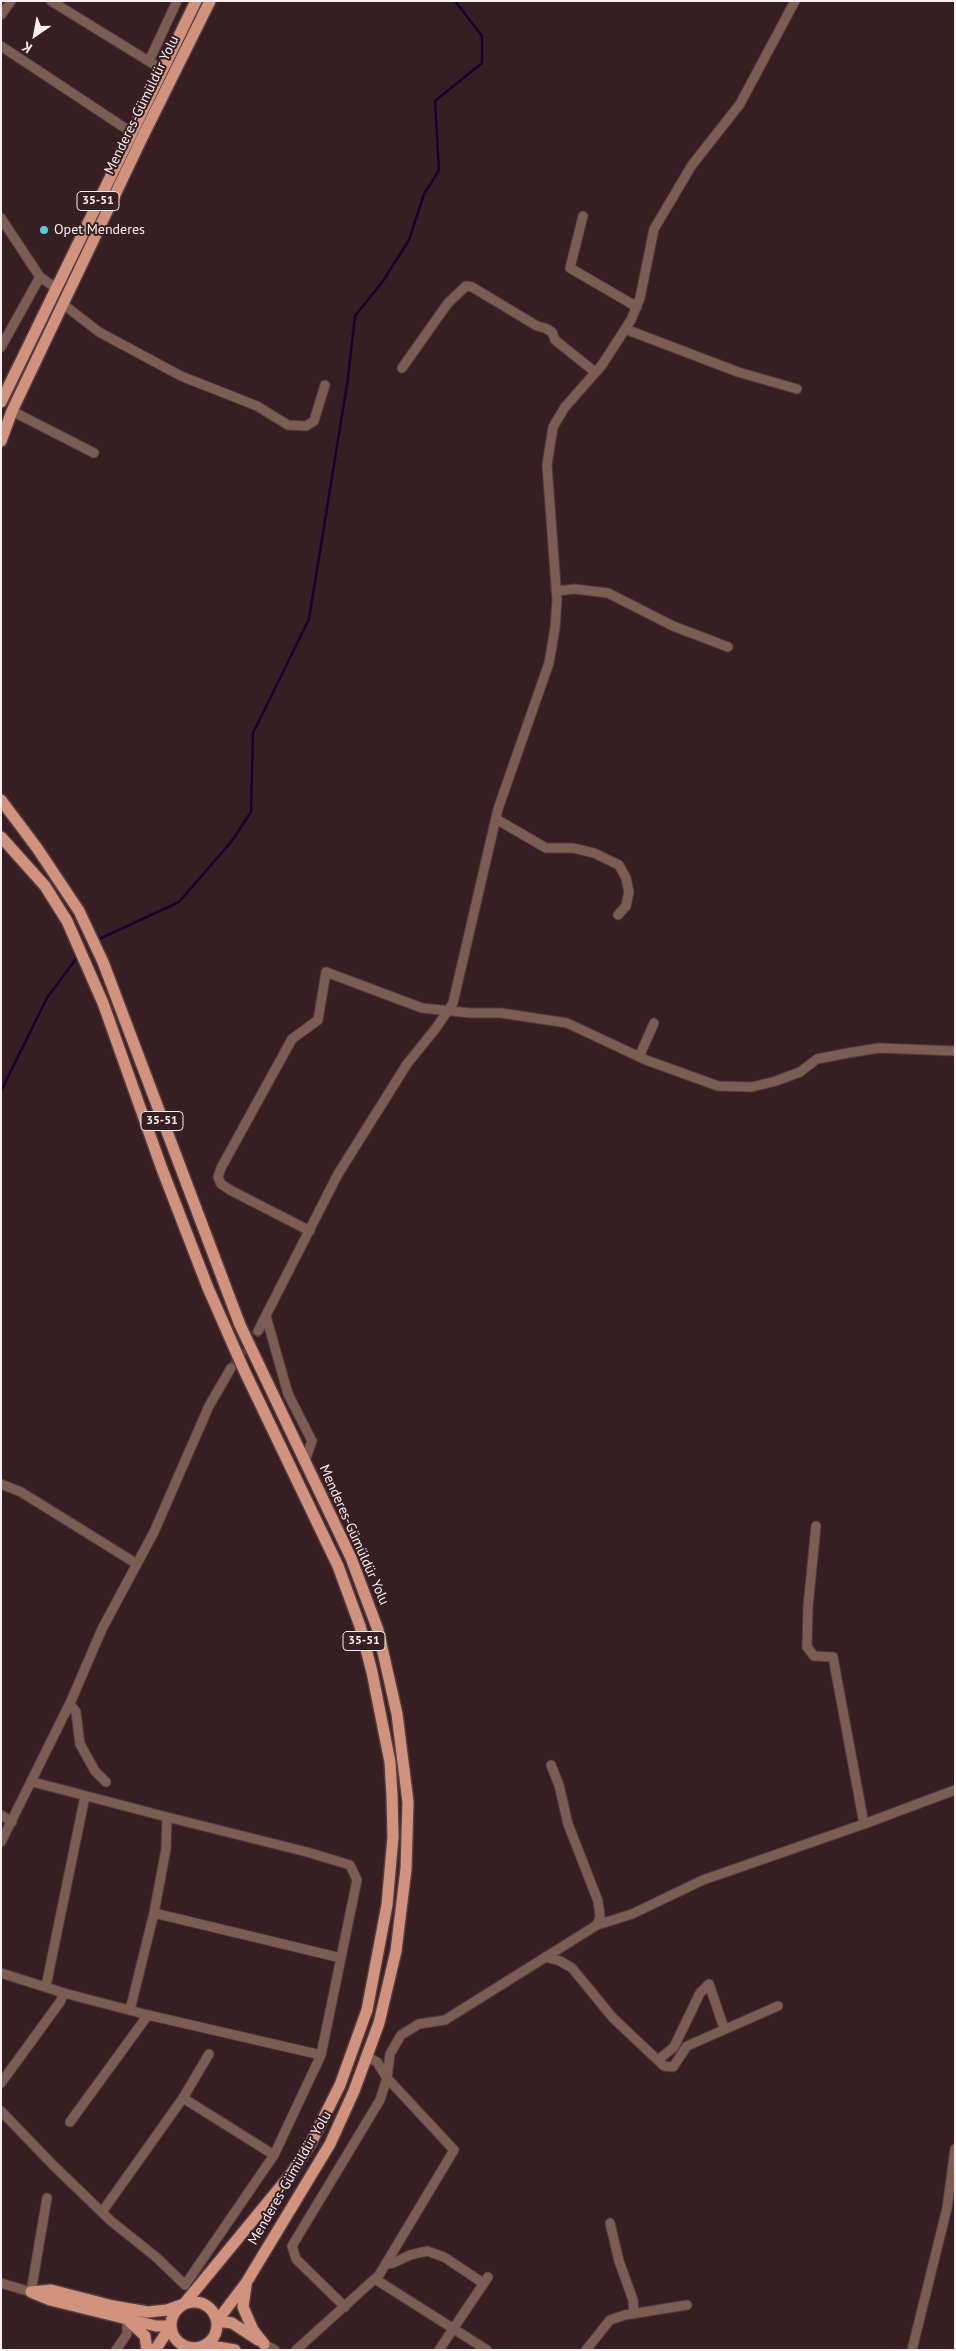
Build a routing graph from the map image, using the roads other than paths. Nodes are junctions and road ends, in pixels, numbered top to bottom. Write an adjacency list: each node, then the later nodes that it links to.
1 (11, 1): 7 (street)
2 (51, 1): 9 (street)
3 (177, 1): 9 (street)
4 (196, 1): 10 (main road, Menderes-Gümüldür Yolu / 35-51)
5 (210, 1): 16 (main road, Menderes-Gümüldür Yolu / 35-51)
6 (795, 1): 17 (street)
7 (1, 15)
8 (1, 46): 11 (street)
9 (149, 61): 10 (street)
10 (163, 70): 11 (main road, Menderes-Gümüldür Yolu / 35-51)
11 (131, 132): 15 (main road, Menderes-Gümüldür Yolu / 35-51)
12 (583, 216): 17 (street)
13 (1, 218): 14 (street)
14 (40, 277): 15 (street); 19 (street)
15 (56, 288): 24 (main road, Menderes-Gümüldür Yolu / 35-51)
16 (63, 304): 22 (street); 25 (main road, Menderes-Gümüldür Yolu / 35-51)
17 (636, 307): 18 (street)
18 (625, 329): 21 (street); 23 (street)
19 (1, 347)
20 (402, 368): 21 (street)
21 (595, 372): 28 (street)
22 (325, 385)
23 (797, 390)
24 (1, 402)
25 (12, 411): 26 (main road, Menderes-Gümüldür Yolu / 35-51); 27 (street)
26 (1, 441)
27 (94, 453)
28 (556, 591): 29 (street); 31 (street)
29 (728, 647)
30 (1, 800): 42 (main road, Menderes-Gümüldür Yolu / 35-51)
31 (496, 819): 33 (street); 34 (street)
32 (1, 837): 87 (main road, Menderes-Gümüldür Yolu / 35-51)
33 (618, 915)
34 (447, 1011): 37 (street); 38 (street); 38 (street)
35 (654, 1022): 37 (street)
36 (955, 1051): 37 (street)
37 (638, 1057)
38 (310, 1231): 39 (street)
39 (266, 1316): 40 (street); 42 (street)
40 (258, 1331)
41 (231, 1368): 45 (street)
42 (305, 1461): 70 (main road, Menderes-Gümüldür Yolu / 35-51)
43 (1, 1484): 45 (street)
44 (816, 1526): 55 (street)
45 (137, 1564): 46 (street)
46 (70, 1704): 48 (street); 49 (street)
47 (551, 1765): 58 (street)
48 (33, 1782): 51 (street); 54 (street)
49 (106, 1782)
50 (955, 1790): 55 (street)
51 (85, 1796): 53 (street); 62 (street)
52 (1, 1815): 54 (street)
53 (166, 1817): 57 (street); 60 (street)
54 (12, 1822): 56 (street)
55 (864, 1824): 58 (street)
56 (1, 1842)
57 (154, 1913): 60 (street); 65 (street)
58 (597, 1925): 59 (street)
59 (545, 1957): 71 (street); 72 (street)
60 (341, 1958): 69 (street)
61 (1, 1973): 62 (street)
62 (46, 1986): 63 (street)
63 (64, 1993): 65 (street); 73 (street)
64 (778, 2006): 67 (street)
65 (130, 2010): 66 (street)
66 (148, 2015): 69 (street); 76 (street)
67 (724, 2028): 71 (street); 71 (street)
68 (209, 2054): 74 (street)
69 (321, 2054): 78 (street)
70 (368, 2057): 72 (street); 85 (main road, Menderes-Gümüldür Yolu / 35-51)
71 (658, 2060)
72 (387, 2078): 82 (street); 89 (street)
73 (1, 2083)
74 (182, 2098): 78 (street); 80 (street)
75 (1, 2111): 80 (street)
76 (70, 2122)
77 (955, 2149): 106 (street)
78 (274, 2155): 80 (street)
79 (47, 2198): 86 (street)
80 (102, 2212)
81 (610, 2223): 90 (street)
82 (386, 2264): 83 (street); 94 (street)
83 (375, 2279): 89 (street); 94 (street)
84 (1, 2283): 86 (street)
85 (246, 2283): 92 (main road, Menderes-Gümüldür Yolu / 35-51); 95 (main road)
86 (31, 2292): 87 (main road); 91 (main road)
87 (184, 2304): 92 (main road); 93 (main road)
88 (688, 2305): 90 (street)
89 (345, 2307): 102 (street)
90 (634, 2314): 105 (street)
91 (127, 2319): 93 (main road); 97 (street); 98 (main road)
92 (217, 2321): 95 (main road); 96 (main road)
93 (171, 2326): 96 (main road); 99 (main road)
94 (453, 2327): 103 (street); 104 (street)
95 (264, 2344): 101 (street)
96 (203, 2348): 100 (main road)
97 (116, 2350)
98 (147, 2350)
99 (156, 2350)
100 (235, 2350)
101 (275, 2350)
102 (296, 2350)
103 (439, 2350)
104 (488, 2350)
105 (586, 2350)
106 (912, 2350)

